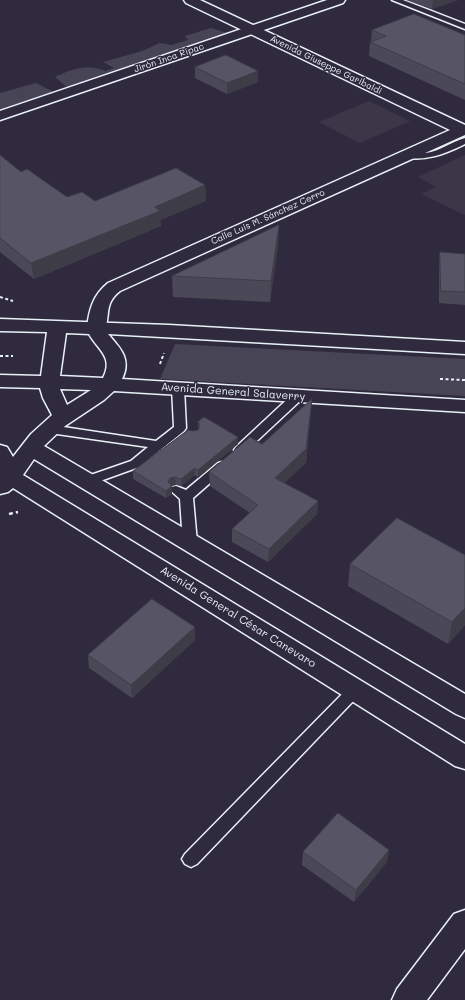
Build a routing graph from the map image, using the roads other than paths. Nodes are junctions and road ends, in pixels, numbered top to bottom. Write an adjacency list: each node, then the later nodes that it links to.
1 (190, 0): 5 (main road, Avenida Giuseppe Garibaldi)
2 (338, 0): 5 (main road, Jirón Inca Rípac)
3 (396, 0): 4 (lane)
4 (465, 28)
5 (253, 30): 6 (main road, Jirón Inca Rípac); 7 (main road, Avenida Giuseppe Garibaldi)
6 (0, 116)
7 (464, 133): 10 (main road, Calle Luis M. Sánchez Cerro)
8 (1, 324): 9 (main road)
9 (57, 327): 10 (main road); 13 (main road)
10 (96, 328): 11 (main road); 14 (main road)
11 (465, 348)
12 (0, 381): 13 (main road, Avenida General Salaverry)
13 (49, 382): 14 (main road, Avenida General Salaverry); 18 (main road)
14 (109, 384): 15 (main road, Avenida General Salaverry); 18 (main road)
15 (178, 388): 16 (main road, Avenida General Salaverry); 19 (lane)
16 (298, 396): 17 (main road, Avenida General Salaverry); 26 (lane)
17 (465, 406)
18 (57, 423): 21 (lane); 22 (main road)
19 (180, 428): 20 (lane); 21 (lane)
20 (193, 433)
21 (159, 445): 24 (lane)
22 (31, 448): 24 (main road); 25 (main road)
23 (0, 452): 25 (main road)
24 (87, 481): 26 (main road)
25 (5, 482): 27 (main road, Avenida General César Canevaro)
26 (190, 542): 28 (main road)
27 (356, 690): 29 (main road, Avenida General César Canevaro); 30 (lane)
28 (465, 707)
29 (465, 758)
30 (191, 859)
31 (465, 924): 32 (main road)
32 (408, 1000)

